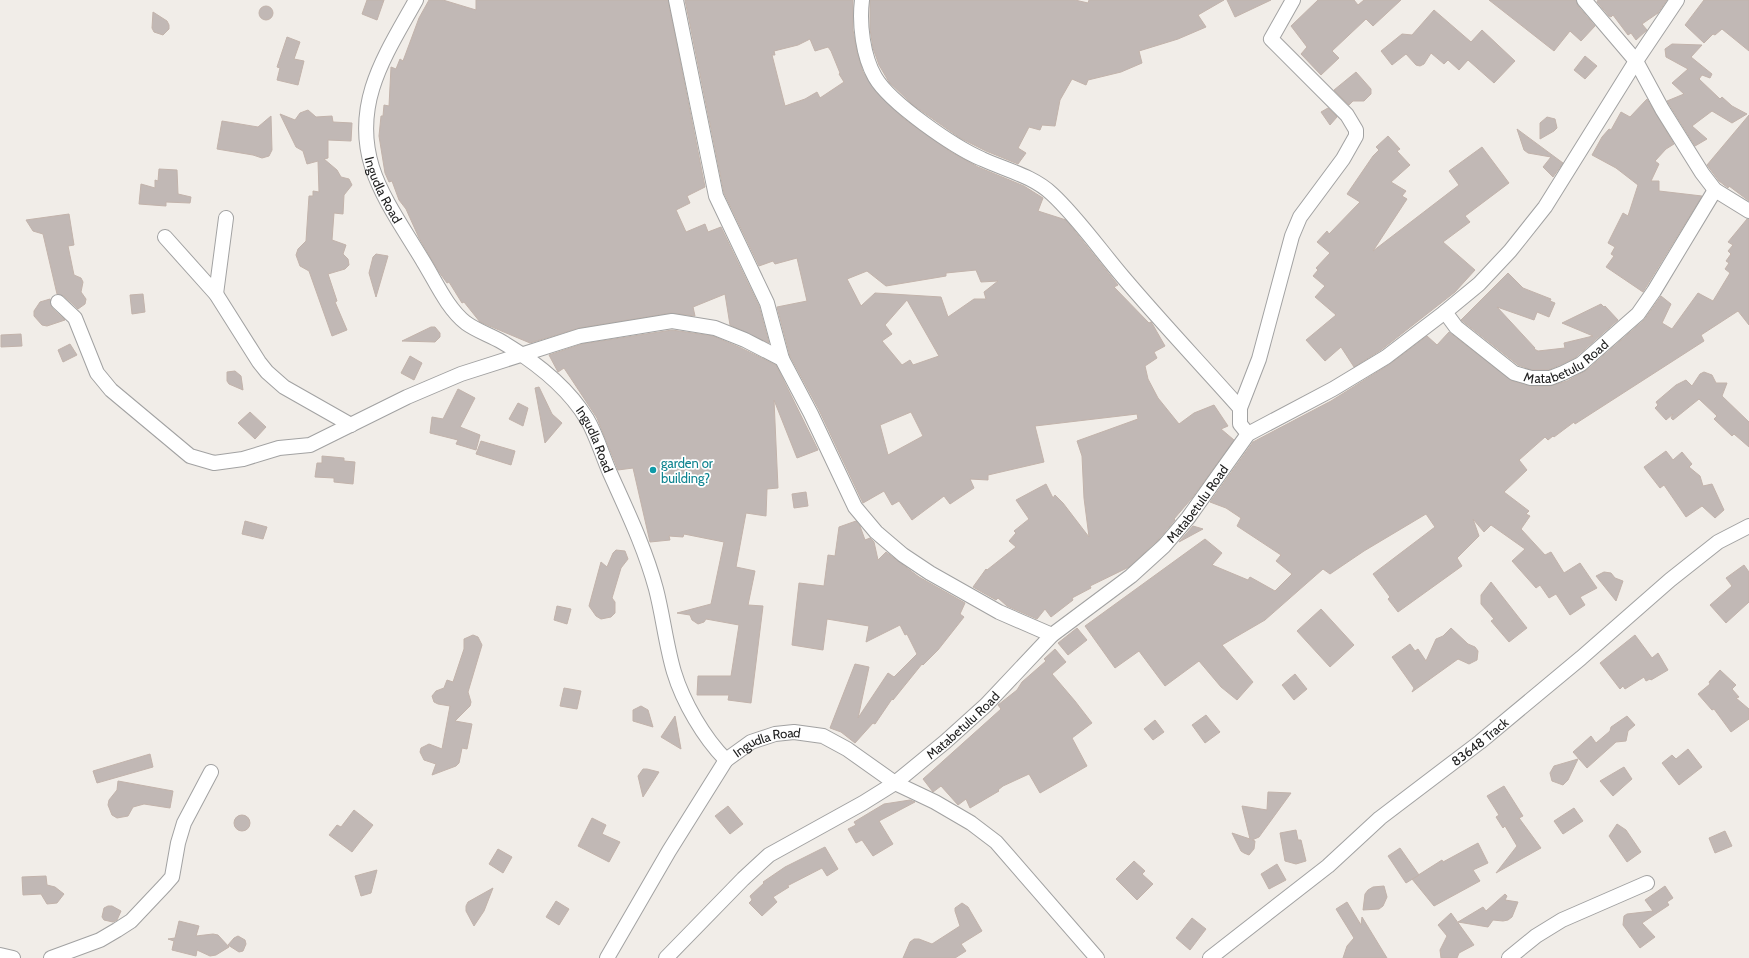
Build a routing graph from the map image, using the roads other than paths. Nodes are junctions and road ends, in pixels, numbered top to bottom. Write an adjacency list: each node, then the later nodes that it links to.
1 (416, 0): 15 (street, Ingudla Road)
2 (676, 0): 16 (street)
3 (862, 0): 17 (street)
4 (1293, 0): 17 (street)
5 (1584, 0): 7 (street)
6 (1677, 0): 7 (street)
7 (1636, 61): 8 (street); 14 (street)
8 (1715, 190): 9 (street); 14 (street, Matabetulu Road)
9 (1749, 211)
10 (226, 218): 12 (street)
11 (165, 237): 12 (street)
12 (216, 294): 18 (street)
13 (58, 302): 18 (street)
14 (1445, 312): 19 (street, Matabetulu Road)
15 (522, 354): 16 (street); 18 (street); 22 (street, Ingudla Road)
16 (782, 359): 21 (street)
17 (1240, 408): 19 (street)
18 (351, 425)
19 (1248, 434): 21 (street, Matabetulu Road)
20 (1749, 526): 32 (street, 83648 Track)
21 (1052, 635): 24 (street, Matabetulu Road)
22 (726, 760): 24 (street, Ingudla Road); 29 (street)
23 (211, 772): 28 (street)
24 (895, 783): 30 (street, Matabetulu Road); 31 (street, Ingudla Road)
25 (1647, 883): 33 (street)
26 (0, 955): 27 (street)
27 (13, 958)
28 (50, 958)
29 (607, 958)
30 (666, 958)
31 (1097, 958)
32 (1210, 958)
33 (1509, 958)

